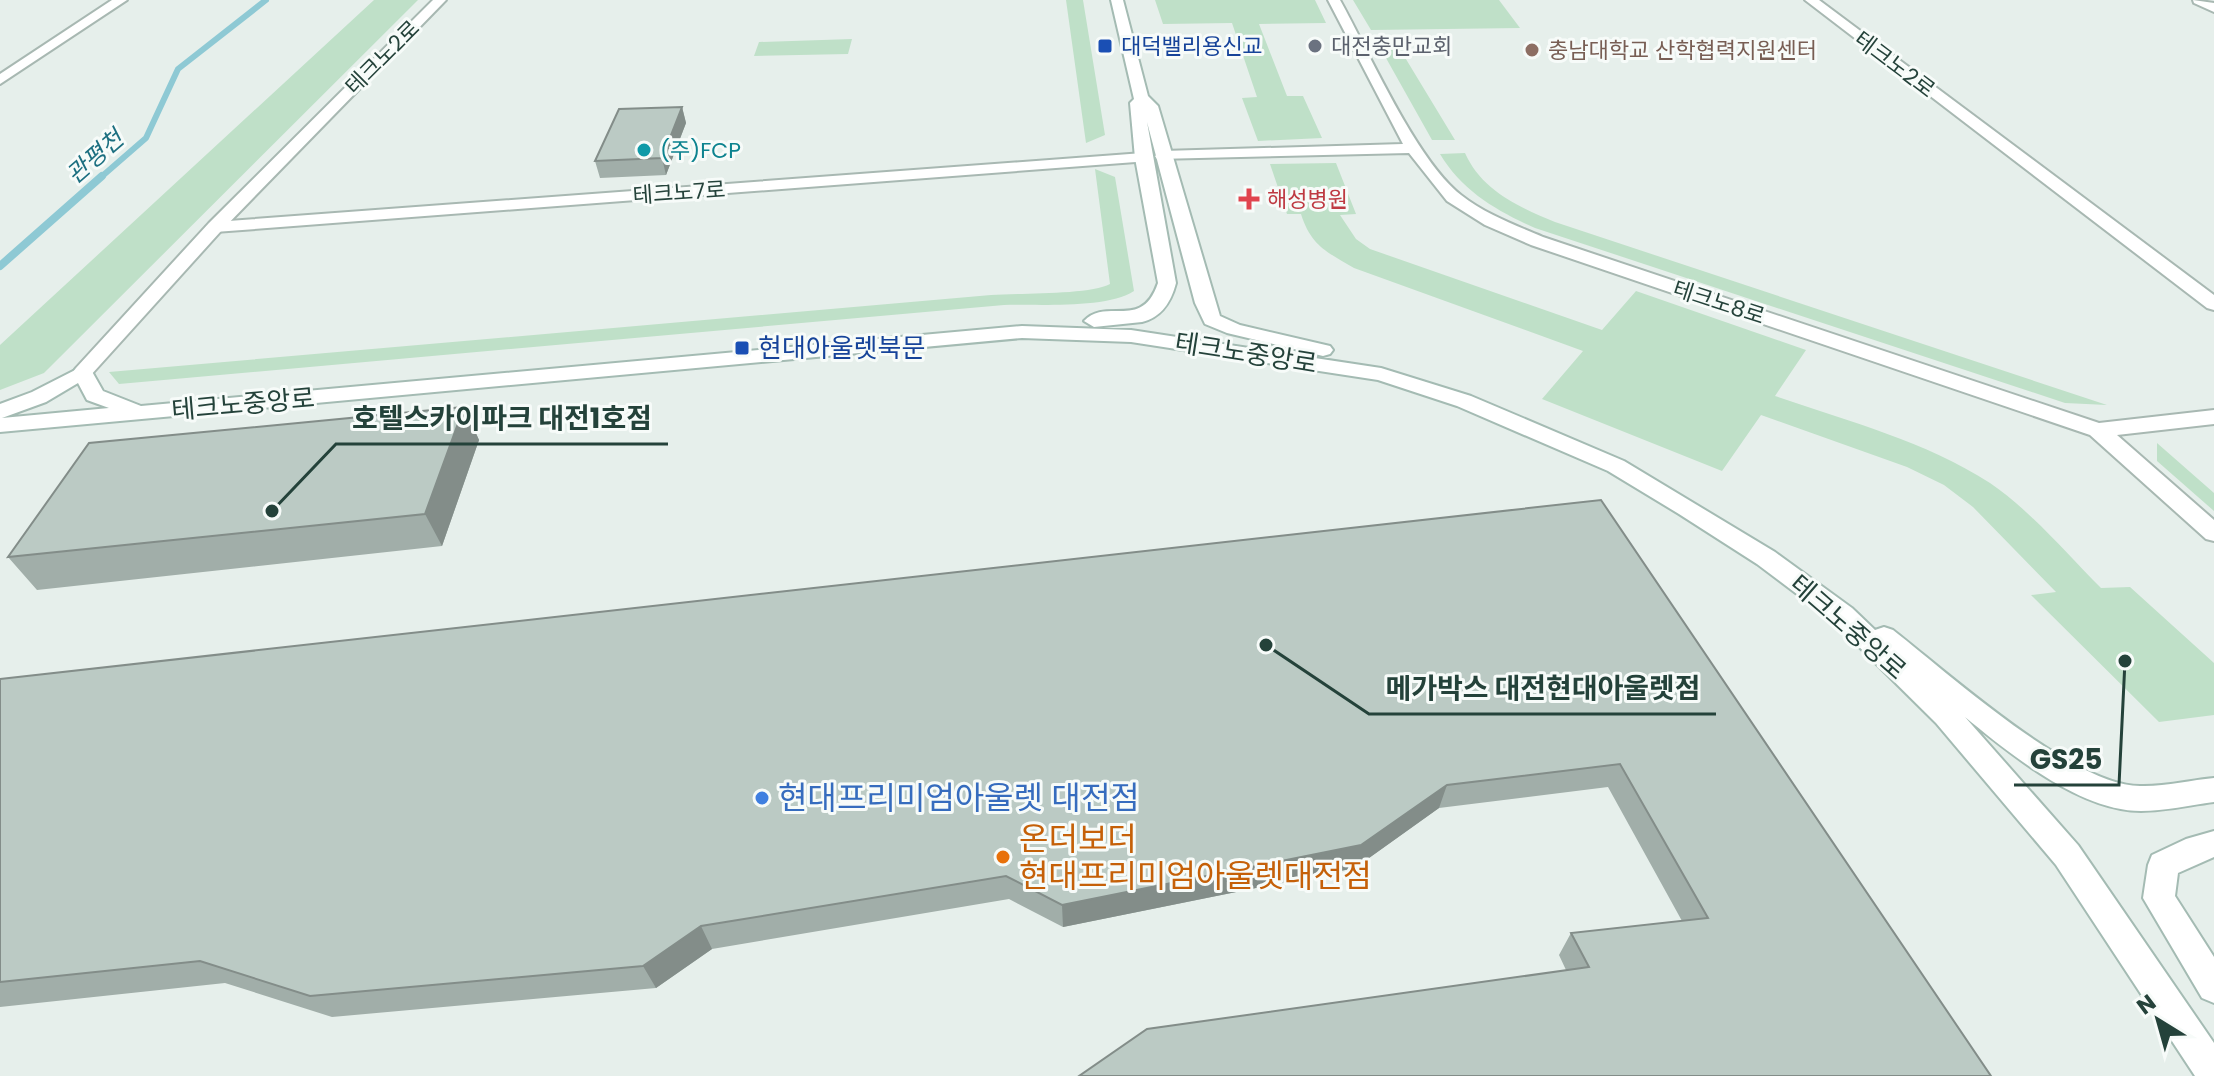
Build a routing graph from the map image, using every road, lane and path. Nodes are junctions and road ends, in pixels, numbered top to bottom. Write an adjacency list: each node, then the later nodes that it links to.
1 (121, 0): 8 (street)
2 (440, 0): 11 (street, 테크노2로)
3 (1117, 0): 10 (street)
4 (1334, 0): 9 (street, 테크노8로)
5 (1811, 0): 12 (street, 테크노2로)
6 (2199, 0): 7 (street)
7 (2214, 8)
8 (0, 80)
9 (1413, 148): 10 (street, 테크노7로); 20 (street, 테크노8로)
10 (1153, 157): 11 (street, 테크노7로); 13 (street); 15 (street)
11 (215, 227): 14 (street)
12 (2214, 304)
13 (1022, 332): 15 (street, 테크노중앙로); 17 (street, 테크노중앙로)
14 (83, 372): 16 (street); 17 (street)
15 (1381, 374): 22 (street, 테크노중앙로)
16 (0, 412)
17 (140, 413): 19 (street, 테크노중앙로)
18 (2214, 417): 20 (street, 테크노8로)
19 (0, 425)
20 (2098, 430): 21 (street)
21 (2214, 533)
22 (1843, 615): 23 (street); 26 (street, 테크노중앙로)
23 (2214, 790)
24 (2214, 844): 25 (street)
25 (2214, 987)
26 (2214, 1073)

